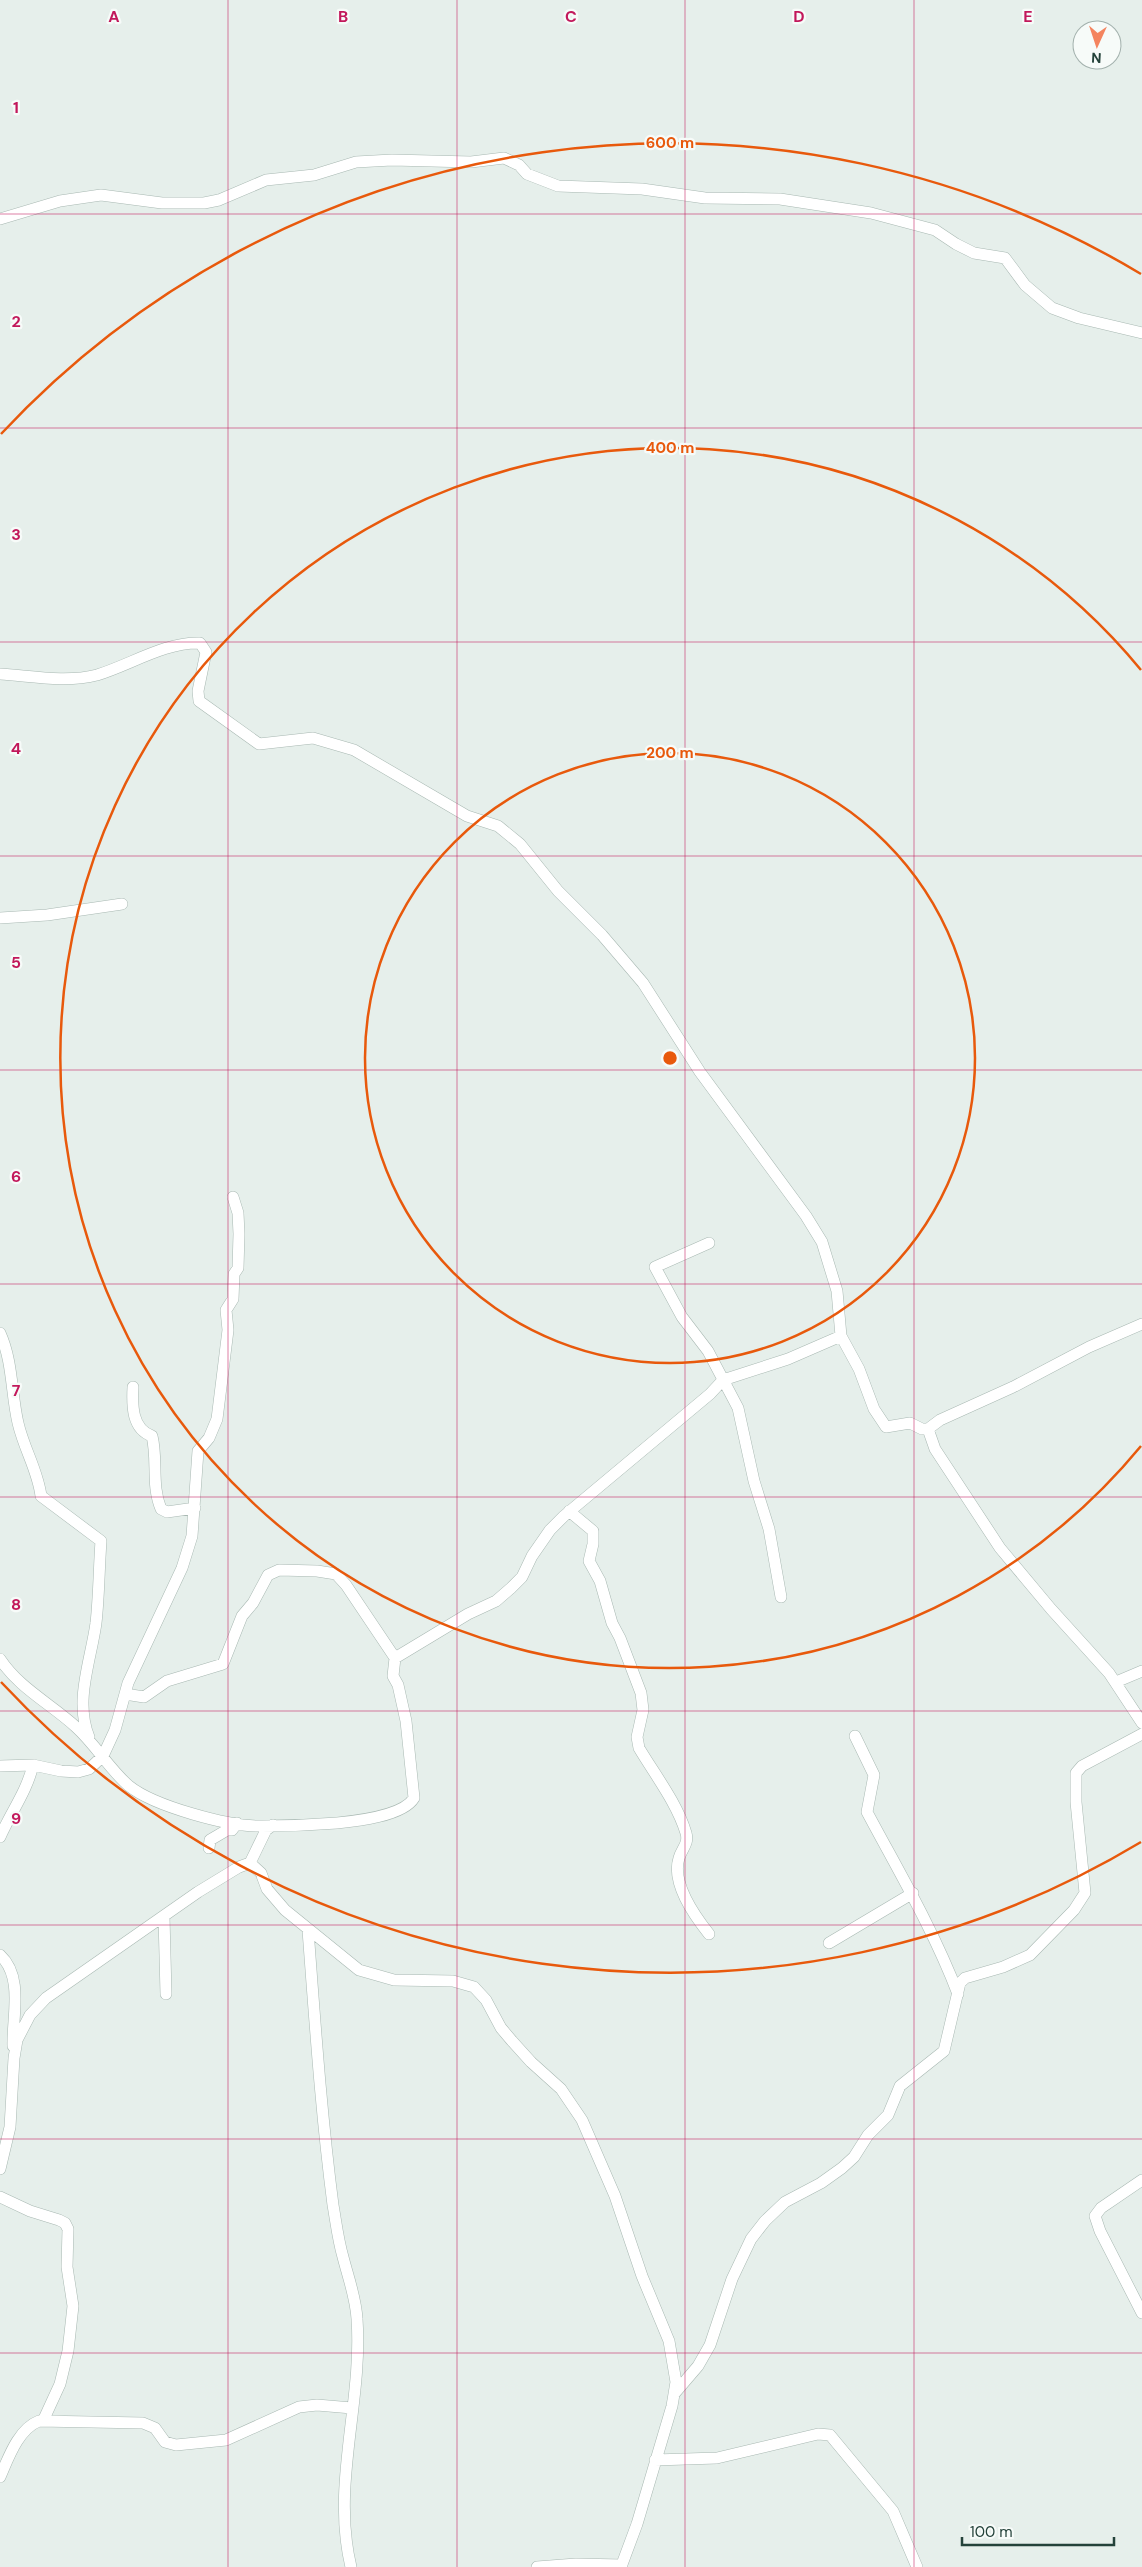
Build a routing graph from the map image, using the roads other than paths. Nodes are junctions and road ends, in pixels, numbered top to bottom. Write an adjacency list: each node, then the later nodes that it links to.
1 (0, 219): 2 (street)
2 (1142, 333)
3 (0, 674): 10 (street)
4 (122, 904): 5 (street)
5 (0, 918)
6 (233, 1196): 14 (street)
7 (709, 1243): 11 (street)
8 (1142, 1324): 13 (street)
9 (0, 1333): 25 (street)
10 (841, 1336): 11 (street); 13 (street)
11 (723, 1380): 15 (street); 16 (street)
12 (133, 1387): 14 (street)
13 (928, 1429): 20 (street)
14 (195, 1508): 21 (street)
15 (569, 1511): 17 (street); 37 (street)
16 (781, 1597)
17 (395, 1658): 21 (street); 30 (street)
18 (0, 1659): 25 (street)
19 (1142, 1671): 20 (street)
20 (1116, 1682): 22 (street)
21 (125, 1694): 26 (street)
22 (1142, 1723)
23 (1142, 1734): 41 (street)
24 (855, 1736): 34 (street)
25 (92, 1742): 26 (street)
26 (103, 1756): 27 (street); 29 (street)
27 (33, 1765): 28 (street); 31 (street)
28 (0, 1766)
29 (237, 1823): 30 (street); 32 (street)
30 (273, 1825): 33 (street)
31 (0, 1837)
32 (209, 1848)
33 (250, 1863): 35 (street); 36 (street)
34 (913, 1893): 38 (street); 41 (street)
35 (164, 1918): 40 (street); 42 (street)
36 (308, 1930): 47 (street); 48 (street)
37 (709, 1934)
38 (829, 1943)
39 (0, 1955): 42 (street)
40 (166, 1994)
41 (959, 1997): 47 (street)
42 (14, 2058): 43 (street)
43 (0, 2169)
44 (1142, 2180): 46 (street)
45 (0, 2197): 49 (street)
46 (1142, 2313)
47 (674, 2394): 50 (street)
48 (352, 2408): 49 (street); 53 (street)
49 (43, 2421): 51 (street)
50 (655, 2460): 52 (street); 55 (street)
51 (0, 2477)
52 (622, 2566): 54 (street)
53 (351, 2567)
54 (537, 2567)
55 (917, 2567)

